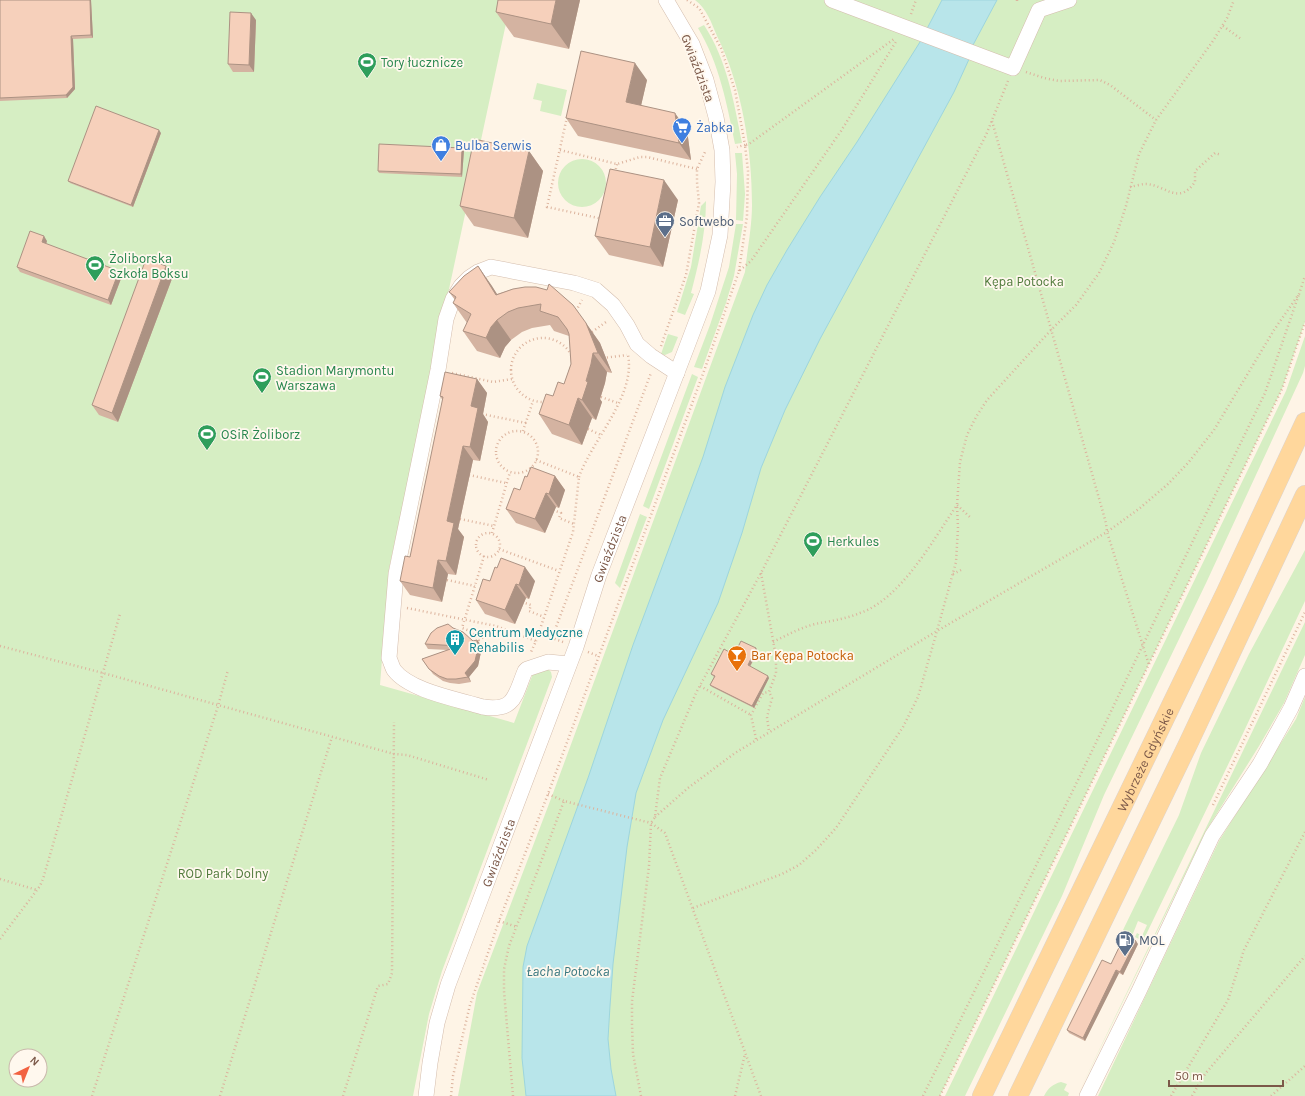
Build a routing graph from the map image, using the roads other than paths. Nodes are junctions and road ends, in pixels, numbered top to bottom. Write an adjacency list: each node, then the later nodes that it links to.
1 (666, 0): 4 (street, Gwiaździsta)
2 (832, 0): 3 (street)
3 (1069, 0)
4 (677, 373): 7 (street, Gwiaździsta); 7 (street)
5 (1305, 422): 10 (main road, Wybrzeże Gdyńskie)
6 (1305, 495): 11 (main road)
7 (569, 664): 9 (street, Gwiaździsta)
8 (1305, 676): 12 (street)
9 (426, 1096)
10 (982, 1096)
11 (1018, 1096)
12 (1087, 1096)

